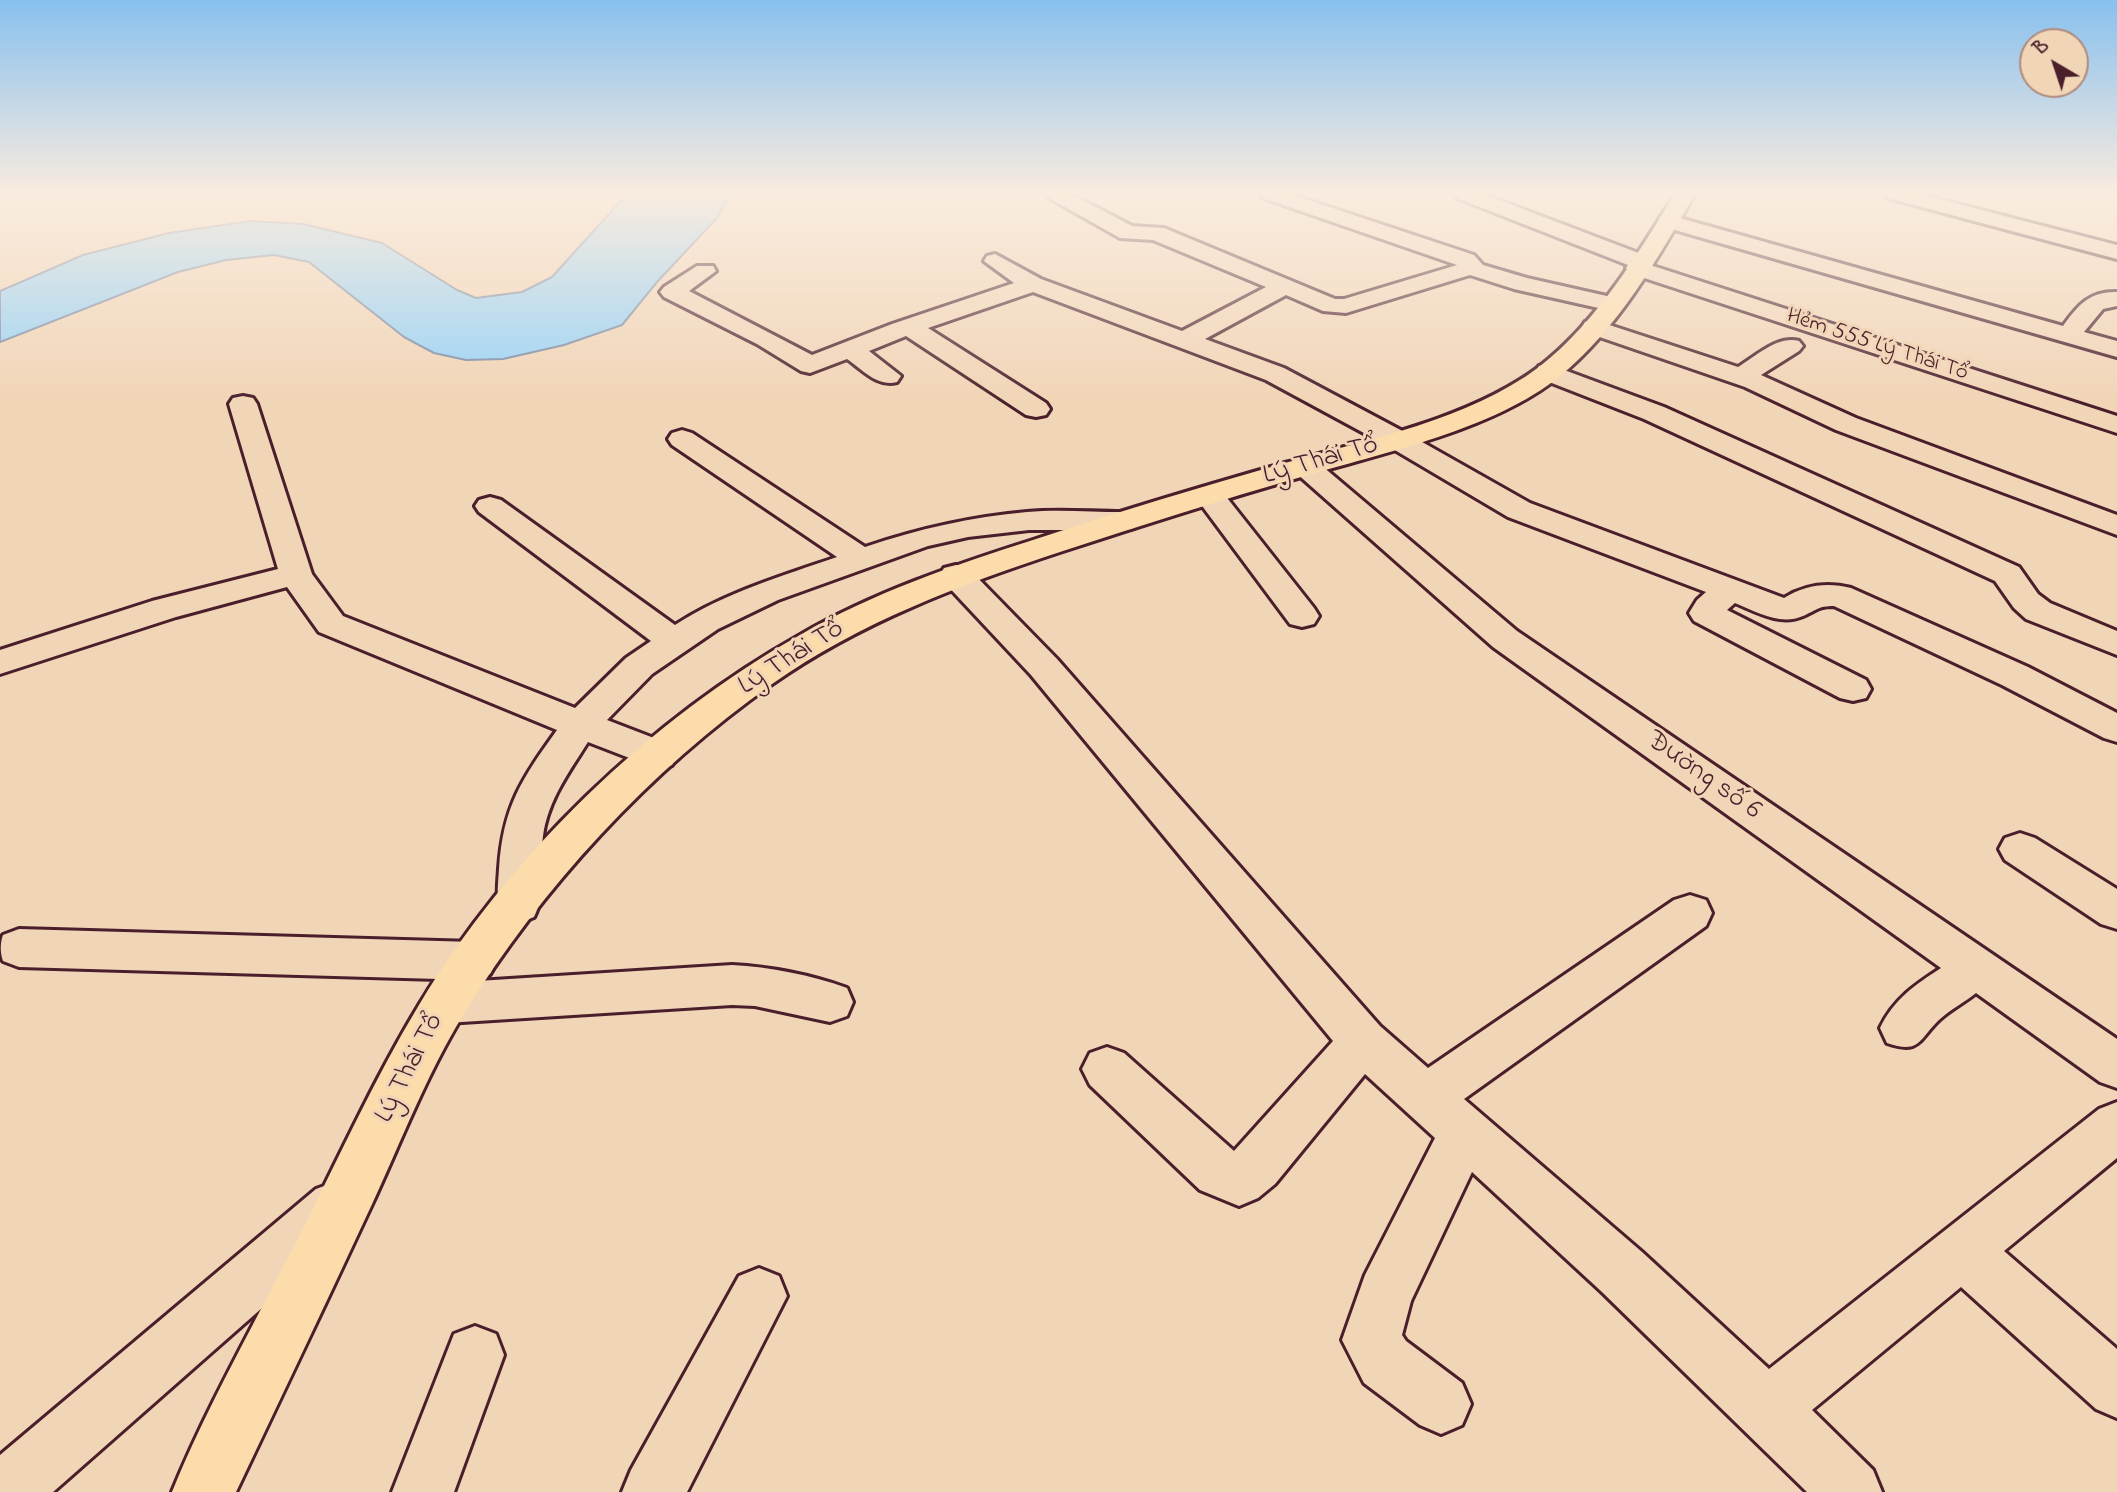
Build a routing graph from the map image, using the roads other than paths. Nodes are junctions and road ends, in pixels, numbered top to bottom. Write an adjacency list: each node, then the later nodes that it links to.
1 (999, 264): 9 (street)
2 (1231, 264): 10 (street)
3 (1471, 264): 7 (street)
4 (1636, 264): 6 (street, Hẻm 555 Lý Thái Tổ)
5 (1842, 264): 13 (street)
6 (1639, 265): 14 (main road, Lý Thái Tổ); 26 (street, Hẻm 555 Lý Thái Tổ)
7 (1470, 268): 10 (street); 14 (street)
8 (705, 271): 20 (street)
9 (1033, 284): 15 (street); 17 (street)
10 (1285, 286): 17 (street)
11 (2003, 293): 13 (street)
12 (2117, 299): 16 (street)
13 (1983, 311): 16 (street)
14 (1603, 315): 21 (main road, Lý Thái Tổ); 23 (street)
15 (909, 327): 20 (street); 25 (street)
16 (2068, 335): 19 (street)
17 (1186, 339): 28 (street)
18 (1790, 346): 23 (street)
19 (2117, 349)
20 (851, 350): 22 (street)
21 (1548, 372): 28 (main road, Lý Thái Tổ); 40 (street)
22 (888, 376)
23 (1738, 378): 33 (street)
24 (243, 404): 35 (street)
25 (1037, 409)
26 (2117, 425)
27 (682, 439): 34 (street)
28 (1398, 440): 29 (main road, Lý Thái Tổ); 37 (street)
29 (1305, 466): 30 (main road, Lý Thái Tổ); 52 (street, Đường số 6)
30 (1209, 495): 32 (main road, Lý Thái Tổ); 38 (street)
31 (490, 506): 39 (street)
32 (1122, 521): 34 (street); 36 (main road, Lý Thái Tổ)
33 (2117, 526)
34 (861, 559): 39 (street)
35 (296, 574): 41 (street); 43 (street)
36 (956, 575): 45 (main road, Lý Thái Tổ); 56 (street)
37 (1730, 590): 42 (street); 44 (street)
38 (1302, 616)
39 (675, 642): 43 (street)
40 (2117, 644)
41 (0, 663)
42 (1853, 689)
43 (581, 724): 45 (street); 47 (street)
44 (2117, 729)
45 (658, 755): 47 (main road, Lý Thái Tổ)
46 (2020, 849): 48 (street)
47 (519, 905): 51 (main road, Lý Thái Tổ)
48 (2117, 911)
49 (1690, 913): 59 (street)
50 (19, 948): 51 (street)
51 (474, 961): 54 (main road, Lý Thái Tổ)
52 (1978, 968): 55 (street); 57 (street, Đường số 6)
53 (830, 1002): 54 (street)
54 (446, 1003): 61 (main road, Lý Thái Tổ)
55 (1904, 1028)
56 (1363, 1041): 58 (street); 59 (street)
57 (2117, 1066)
58 (1107, 1069)
59 (1446, 1114): 66 (street); 67 (street)
60 (2117, 1126): 62 (street)
61 (346, 1199): 68 (street); 69 (main road, Lý Thái Tổ)
62 (1962, 1251): 65 (street); 67 (street)
63 (759, 1296): 71 (street)
64 (475, 1355): 70 (street)
65 (2117, 1388)
66 (1441, 1404)
67 (1767, 1408): 72 (street)
68 (5, 1492)
69 (203, 1492)
70 (423, 1492)
71 (653, 1492)
72 (1851, 1492)

